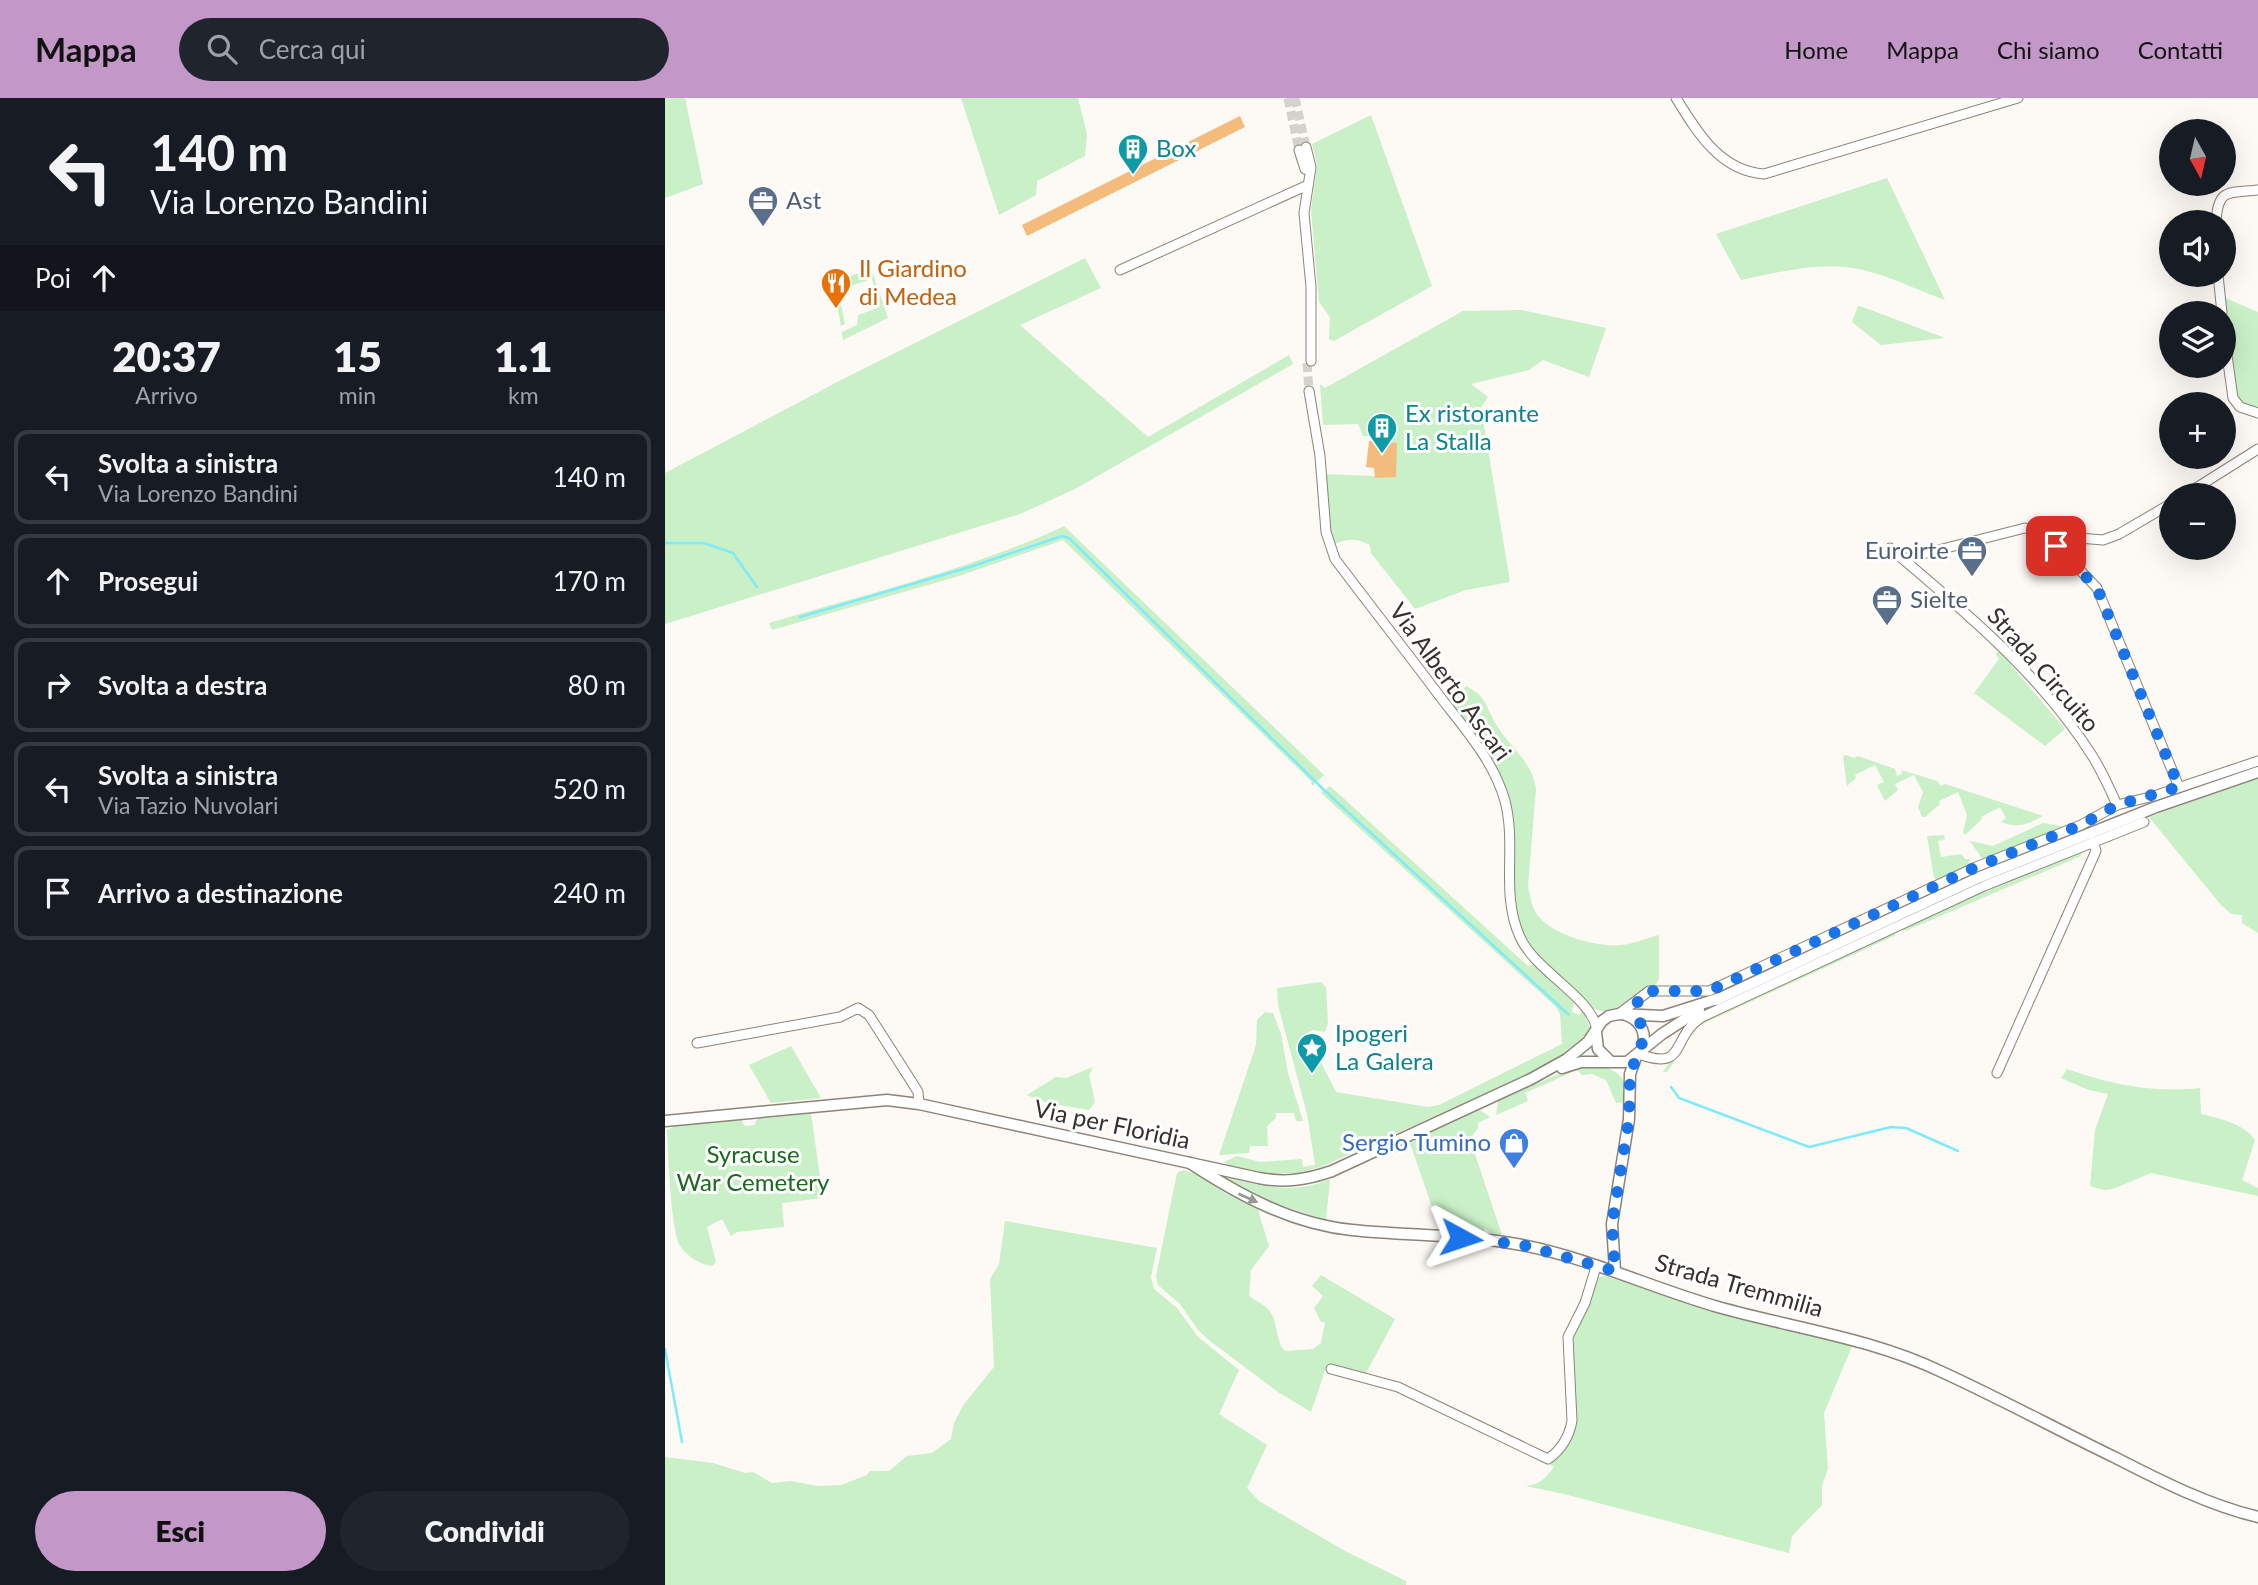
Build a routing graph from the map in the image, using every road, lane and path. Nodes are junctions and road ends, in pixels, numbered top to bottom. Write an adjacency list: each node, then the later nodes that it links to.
1 (1676, 98): 2 (street)
2 (2018, 98)
3 (1304, 148): 4 (street)
4 (1308, 185): 7 (street); 8 (street)
5 (2258, 190): 6 (street)
6 (2217, 210)
7 (1120, 270)
8 (1309, 362)
9 (2230, 378): 11 (street)
10 (1311, 390): 26 (street, Via Alberto Ascari)
11 (2258, 412)
12 (2258, 450): 13 (street)
13 (2204, 483)
14 (2159, 511): 15 (street)
15 (2045, 533): 17 (street); 20 (street)
16 (1890, 548): 17 (street, Strada Circuito)
17 (1903, 559): 21 (street, Strada Circuito)
18 (2258, 761): 20 (street)
19 (2258, 772): 25 (main road)
20 (2179, 787): 21 (street)
21 (2117, 805): 24 (street)
22 (2144, 822): 23 (street)
23 (2093, 842): 31 (street); 33 (street)
24 (1638, 997): 27 (street); 28 (street)
25 (1720, 998): 28 (main road); 31 (main road)
26 (1591, 1013): 27 (street); 29 (street)
27 (1617, 1014): 28 (main road); 29 (main road)
28 (1639, 1019): 31 (main road)
29 (1596, 1030): 32 (main road); 34 (main road)
30 (697, 1043): 36 (street)
31 (1638, 1054): 32 (main road); 35 (main road)
32 (1614, 1062): 34 (main road); 35 (main road)
33 (1997, 1073)
34 (1531, 1079): 38 (main road, Via per Floridia)
35 (1630, 1084): 40 (main road)
36 (919, 1104): 37 (main road, Via per Floridia); 38 (main road, Via per Floridia)
37 (665, 1122)
38 (1190, 1163): 39 (main road, Strada Tremmilia, one-way to 39)
39 (1596, 1266): 40 (main road, Strada Tremmilia); 41 (street)
40 (1615, 1271): 42 (main road, Strada Tremmilia)
41 (1331, 1369)
42 (2258, 1517)

